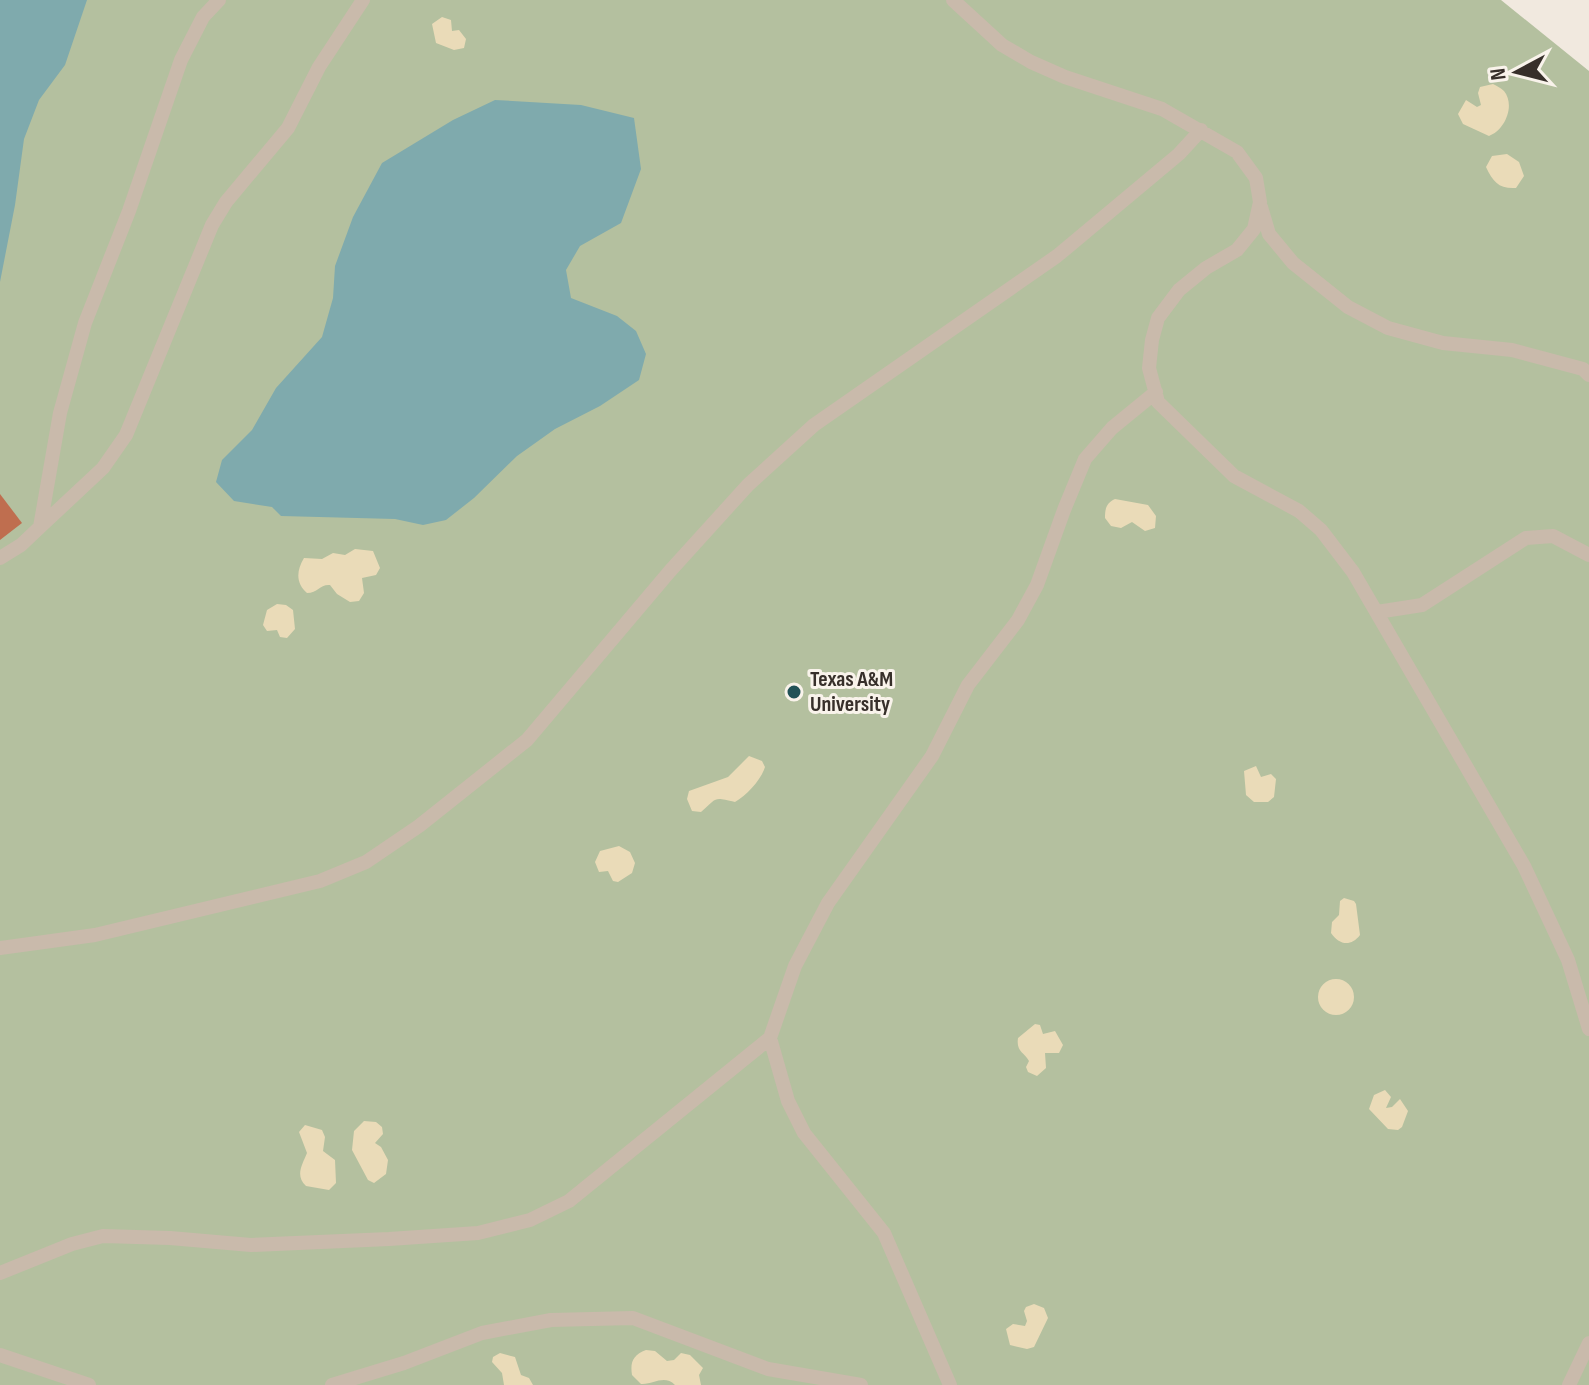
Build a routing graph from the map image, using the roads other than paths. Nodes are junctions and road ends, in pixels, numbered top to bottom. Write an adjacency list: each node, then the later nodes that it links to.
1 (219, 0): 8 (lane)
2 (363, 0): 8 (lane)
3 (953, 0): 4 (lane)
4 (1201, 130): 5 (lane); 12 (lane)
5 (1260, 202): 6 (lane); 7 (lane)
6 (1589, 375)
7 (1156, 392): 11 (lane); 14 (lane)
8 (40, 527): 10 (lane)
9 (1589, 555): 11 (lane)
10 (0, 558)
11 (1377, 612): 13 (lane)
12 (0, 948)
13 (1589, 1029)
14 (770, 1038): 15 (lane); 21 (lane)
15 (0, 1273)
16 (1589, 1343): 22 (lane)
17 (0, 1355): 18 (lane)
18 (89, 1385)
19 (332, 1385): 20 (lane)
20 (861, 1385)
21 (950, 1385)
22 (1569, 1385)

